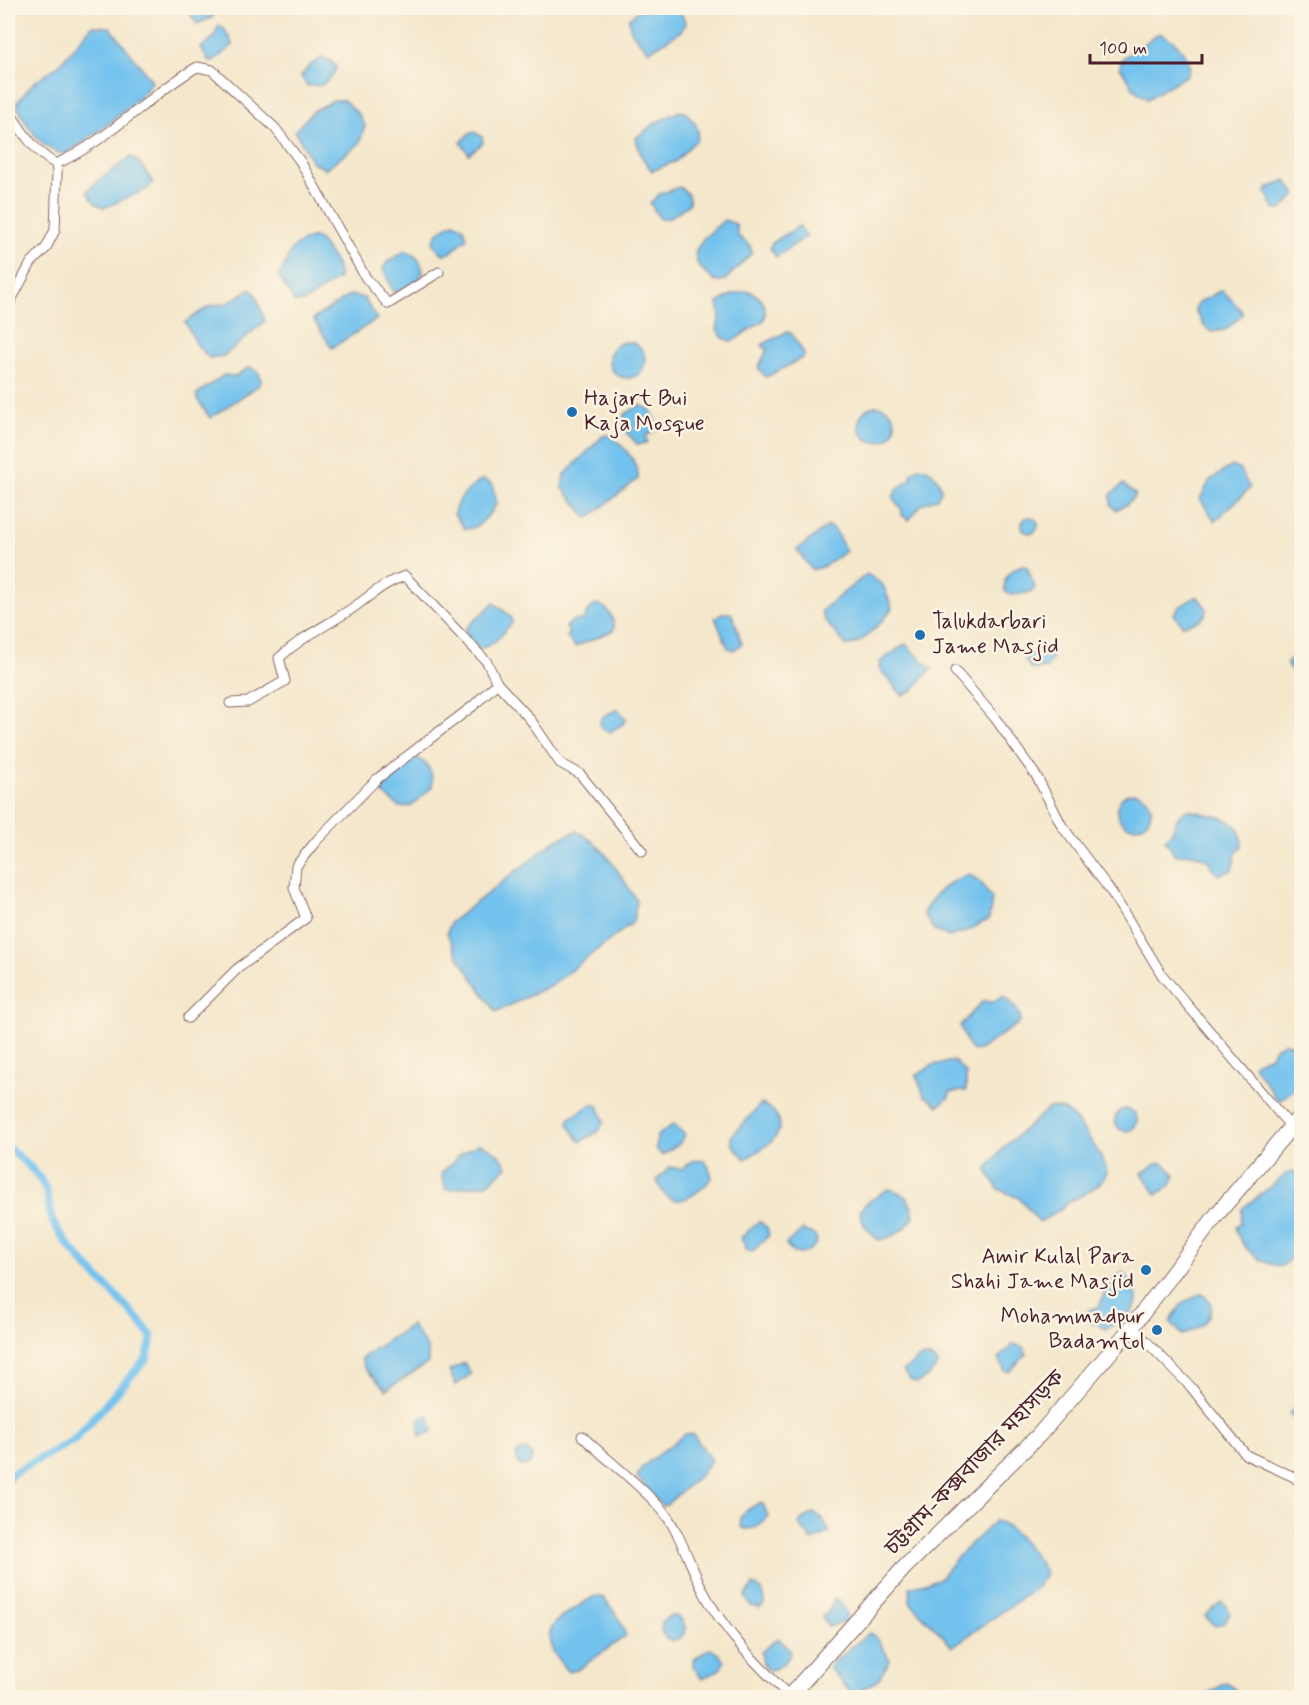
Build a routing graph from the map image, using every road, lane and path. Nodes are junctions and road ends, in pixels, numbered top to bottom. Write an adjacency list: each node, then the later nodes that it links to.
1 (8, 110): 2 (street)
2 (56, 164): 3 (street); 4 (street)
3 (439, 272)
4 (8, 306)
5 (955, 671): 11 (street)
6 (497, 683): 7 (street); 8 (street); 9 (street)
7 (230, 703)
8 (642, 851)
9 (188, 1018)
10 (1302, 1114): 11 (highway, চট্টগ্রাম-কক্সবাজার মহাসড়ক)
11 (1291, 1127): 12 (highway, চট্টগ্রাম-কক্সবাজার মহাসড়ক)
12 (1132, 1327): 14 (street); 15 (highway, চট্টগ্রাম-কক্সবাজার মহাসড়ক)
13 (582, 1436): 15 (street)
14 (1302, 1484)
15 (788, 1697)

